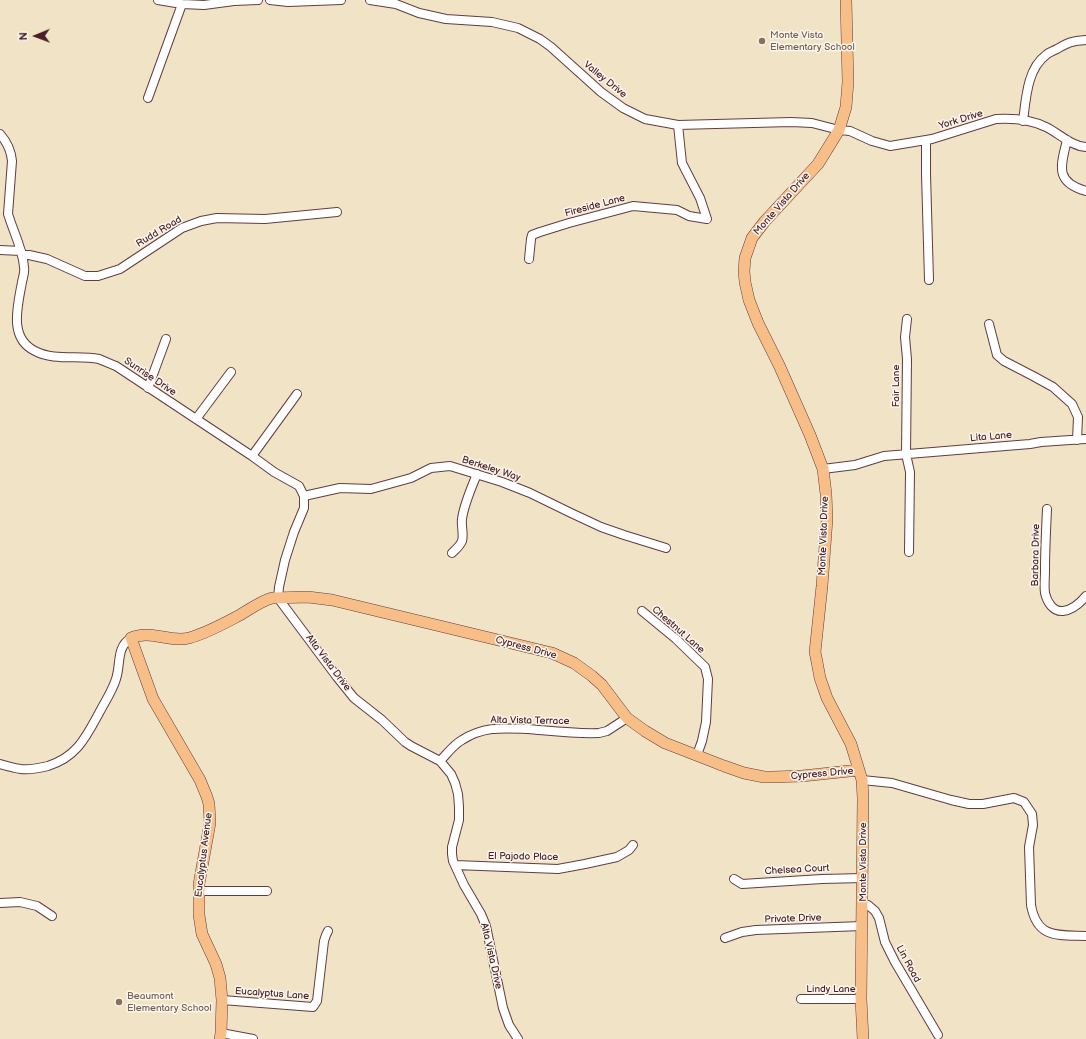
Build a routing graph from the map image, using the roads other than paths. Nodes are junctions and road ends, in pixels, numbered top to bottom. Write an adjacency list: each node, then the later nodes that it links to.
1 (158, 0): 8 (street)
2 (258, 0): 7 (street)
3 (270, 0): 4 (street)
4 (341, 0)
5 (370, 0): 12 (street, Valley Drive)
6 (846, 0): 13 (main road, Monte Vista Drive)
7 (204, 3): 8 (street)
8 (182, 4): 10 (street)
9 (1086, 40): 11 (street)
10 (148, 98)
11 (1023, 121): 15 (street, York Drive); 16 (street, York Drive)
12 (678, 125): 13 (street, Valley Drive); 22 (street, Fireside Lane)
13 (839, 130): 15 (street, York Drive); 34 (main road, Monte Vista Drive)
14 (0, 134): 21 (street, Sunrise Drive)
15 (926, 140): 23 (street)
16 (1067, 140): 17 (street, York Drive); 18 (street)
17 (1086, 147)
18 (1086, 191)
19 (337, 212): 21 (street, Rudd Road)
20 (0, 250): 21 (street, Rudd Road)
21 (22, 253): 28 (street, Sunrise Drive)
22 (529, 259)
23 (929, 280)
24 (907, 319): 32 (street, Fair Lane)
25 (989, 324): 31 (street, Lita Lane)
26 (166, 339): 28 (street)
27 (231, 372): 30 (street)
28 (148, 388): 30 (street, Sunrise Drive)
29 (297, 394): 33 (street)
30 (196, 419): 33 (street, Sunrise Drive)
31 (1081, 439): 32 (street, Lita Lane)
32 (906, 454): 34 (street, Lita Lane); 39 (street)
33 (252, 456): 36 (street, Sunrise Drive)
34 (823, 469): 49 (main road, Monte Vista Drive)
35 (477, 474): 36 (street, Berkeley Way); 38 (street, Berkeley Way); 40 (street)
36 (304, 496): 42 (street)
37 (1047, 509): 41 (street, Barbara Drive)
38 (666, 548)
39 (909, 552)
40 (452, 553)
41 (1086, 596)
42 (278, 598): 44 (main road); 45 (main road, Cypress Drive); 47 (street, Alta Vista Drive)
43 (642, 611): 46 (street, Chestnut Lane)
44 (131, 638): 48 (street); 54 (main road, Eucalyptus Avenue)
45 (627, 718): 46 (main road, Cypress Drive); 47 (street, Alta Vista Terrace)
46 (697, 755): 49 (main road, Cypress Drive)
47 (440, 761): 51 (street, Alta Vista Drive)
48 (0, 764)
49 (861, 775): 52 (main road, Monte Vista Drive); 61 (street, Cypress Drive)
50 (633, 844): 51 (street, El Pajodo Place)
51 (455, 865): 69 (street, Alta Vista Drive)
52 (863, 878): 53 (street, Chelsea Court); 57 (main road, Monte Vista Drive)
53 (734, 879)
54 (199, 891): 55 (street); 65 (main road, Eucalyptus Avenue)
55 (267, 891)
56 (0, 903): 58 (street)
57 (862, 905): 59 (main road, Monte Vista Drive); 66 (street, Lin Road)
58 (52, 916)
59 (862, 926): 62 (street, Private Drive); 64 (main road, Monte Vista Drive)
60 (328, 931): 65 (street, Eucalyptus Lane)
61 (1086, 936)
62 (725, 938)
63 (801, 999): 64 (street, Lindy Lane)
64 (861, 999): 70 (main road, Monte Vista Drive)
65 (222, 1000): 67 (main road, Eucalyptus Avenue)
66 (938, 1035)
67 (220, 1036): 68 (street)
68 (253, 1039)
69 (518, 1039)
70 (863, 1039)

